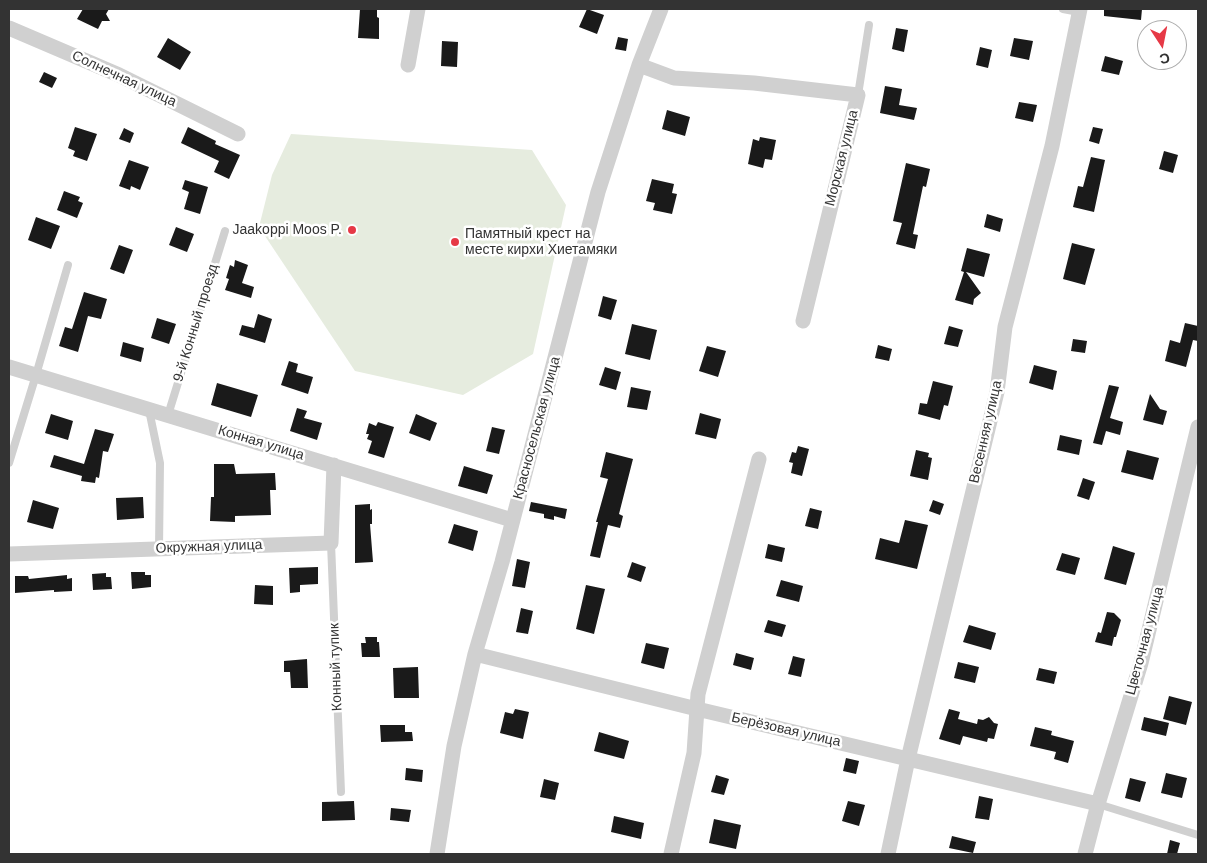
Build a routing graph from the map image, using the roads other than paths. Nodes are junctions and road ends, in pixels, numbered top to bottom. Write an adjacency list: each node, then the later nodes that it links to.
1 (418, 9): 7 (street)
2 (661, 9): 8 (street, Красносельская улица)
3 (1063, 9): 4 (lane)
4 (1079, 10): 28 (street, Весенняя улица)
5 (869, 25): 9 (lane)
6 (9, 28): 10 (street, Солнечная улица)
7 (408, 65)
8 (639, 65): 9 (street, Морская улица); 22 (street, Красносельская улица)
9 (858, 95): 13 (street, Морская улица)
10 (238, 134)
11 (225, 230): 17 (lane, 9-й Конный проезд)
12 (68, 265): 15 (lane)
13 (803, 320)
14 (9, 367): 15 (street, Конная улица)
15 (36, 375): 16 (street, Конная улица); 20 (lane)
16 (148, 410): 17 (street, Конная улица); 24 (lane)
17 (168, 415): 21 (street, Конная улица)
18 (1198, 427): 30 (street, Цветочная улица)
19 (759, 459): 27 (street)
20 (9, 463)
21 (334, 466): 22 (street, Конная улица); 23 (street)
22 (512, 520): 26 (street, Красносельская улица)
23 (331, 543): 24 (street, Окружная улица); 29 (lane, Конный тупик)
24 (159, 549): 25 (street, Окружная улица)
25 (9, 554)
26 (475, 654): 27 (street, Берёзовая улица); 32 (street, Красносельская улица)
27 (697, 709): 28 (street, Берёзовая улица); 33 (street)
28 (908, 759): 30 (street, Берёзовая улица); 34 (street, Весенняя улица)
29 (342, 792)
30 (1098, 804): 31 (lane); 35 (street, Цветочная улица)
31 (1198, 835)
32 (437, 854)
33 (671, 854)
34 (888, 854)
35 (1085, 854)

